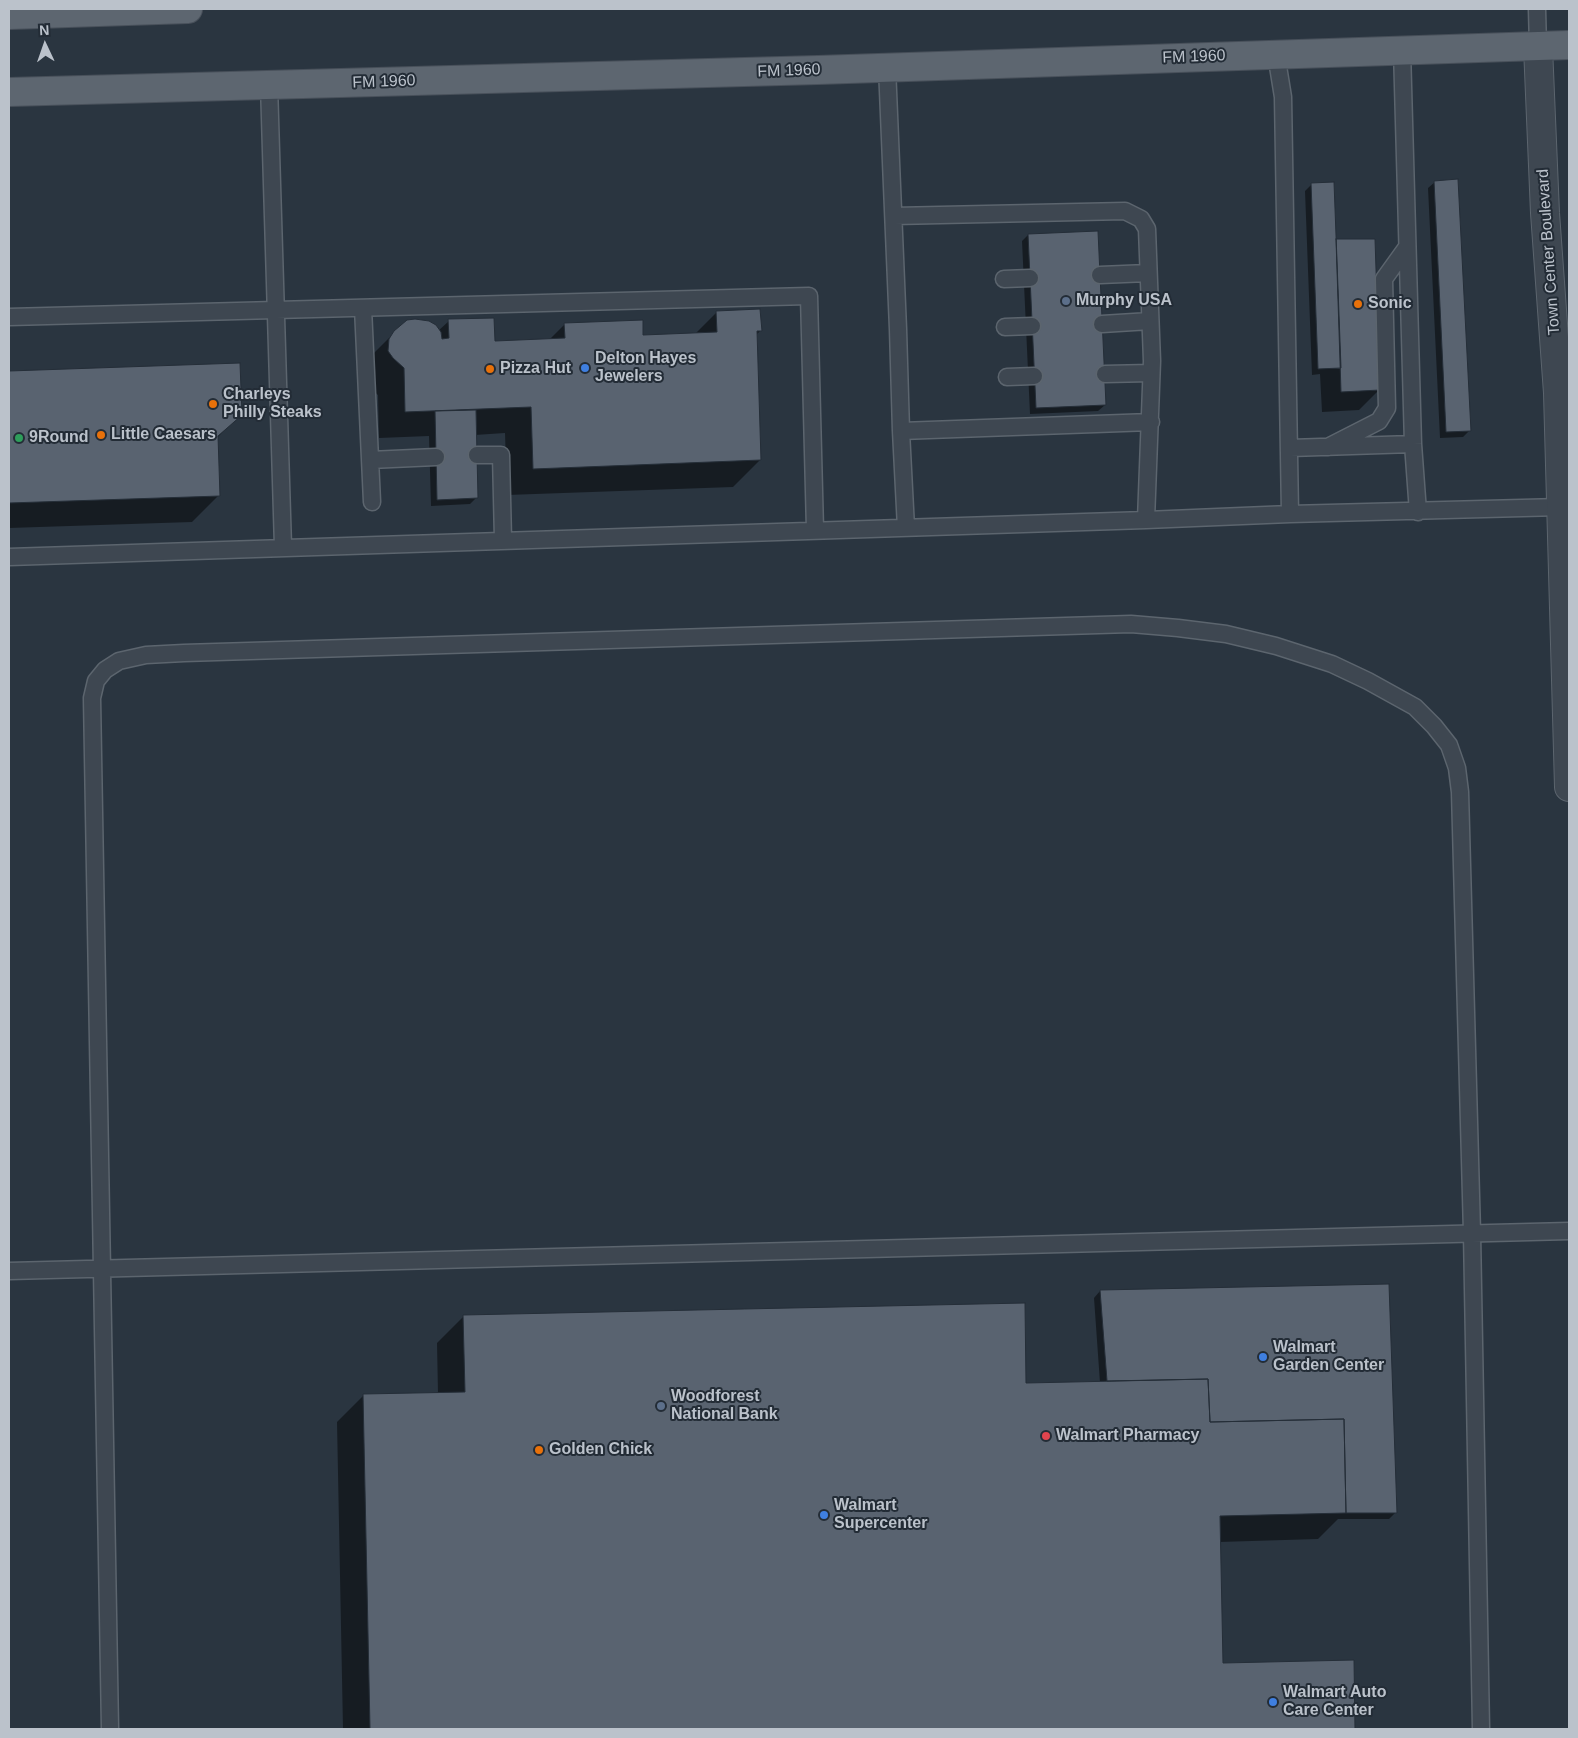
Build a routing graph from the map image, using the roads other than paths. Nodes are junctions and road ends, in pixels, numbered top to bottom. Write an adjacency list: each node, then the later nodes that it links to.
1 (188, 9): 3 (main road)
2 (1537, 9): 5 (lane)
3 (9, 15)
4 (1569, 45): 5 (main road, FM 1960 / FM 1960)
5 (1538, 47): 6 (main road, FM 1960 / FM 1960); 28 (street, Town Center Boulevard)
6 (1402, 50): 7 (main road, FM 1960 / FM 1960); 12 (lane)
7 (1276, 54): 8 (main road, FM 1960 / FM 1960); 33 (lane)
8 (887, 68): 9 (main road, FM 1960 / FM 1960); 11 (lane)
9 (269, 85): 10 (main road, FM 1960 / FM 1960); 18 (lane)
10 (9, 92)
11 (894, 216): 13 (lane); 30 (lane)
12 (1407, 247): 31 (lane); 32 (lane)
13 (1148, 274): 14 (lane); 20 (lane)
14 (1100, 275)
15 (1030, 278): 16 (lane)
16 (1004, 279)
17 (363, 308): 18 (lane); 36 (lane); 43 (lane)
18 (275, 310): 19 (lane); 45 (lane)
19 (9, 317)
20 (1150, 321): 21 (lane); 24 (lane)
21 (1102, 324)
22 (1032, 326): 23 (lane)
23 (1005, 327)
24 (1151, 373): 25 (lane); 29 (lane)
25 (1105, 374)
26 (1034, 376): 27 (lane)
27 (1007, 377)
28 (1564, 393): 38 (street, Town Center Boulevard)
29 (1151, 422): 30 (lane); 41 (lane)
30 (901, 431): 42 (lane)
31 (1413, 444): 32 (lane); 39 (lane)
32 (1328, 447): 33 (lane)
33 (1290, 448): 40 (lane)
34 (477, 455): 44 (lane)
35 (436, 457): 36 (lane)
36 (370, 460): 37 (lane)
37 (372, 502)
38 (1561, 507): 39 (lane); 47 (street, Town Center Boulevard)
39 (1418, 512): 40 (lane)
40 (1290, 514): 41 (lane)
41 (1146, 520): 42 (lane)
42 (906, 528): 43 (lane)
43 (815, 530): 44 (lane)
44 (502, 540): 45 (lane)
45 (283, 547): 46 (lane)
46 (9, 557)
47 (1568, 704): 48 (street, Town Center Boulevard)
48 (1569, 787)
49 (1569, 1231): 50 (lane)
50 (1472, 1233): 51 (lane); 51 (lane); 54 (lane)
51 (103, 1269): 52 (lane); 53 (lane)
52 (9, 1271)
53 (110, 1729)
54 (1481, 1729)

